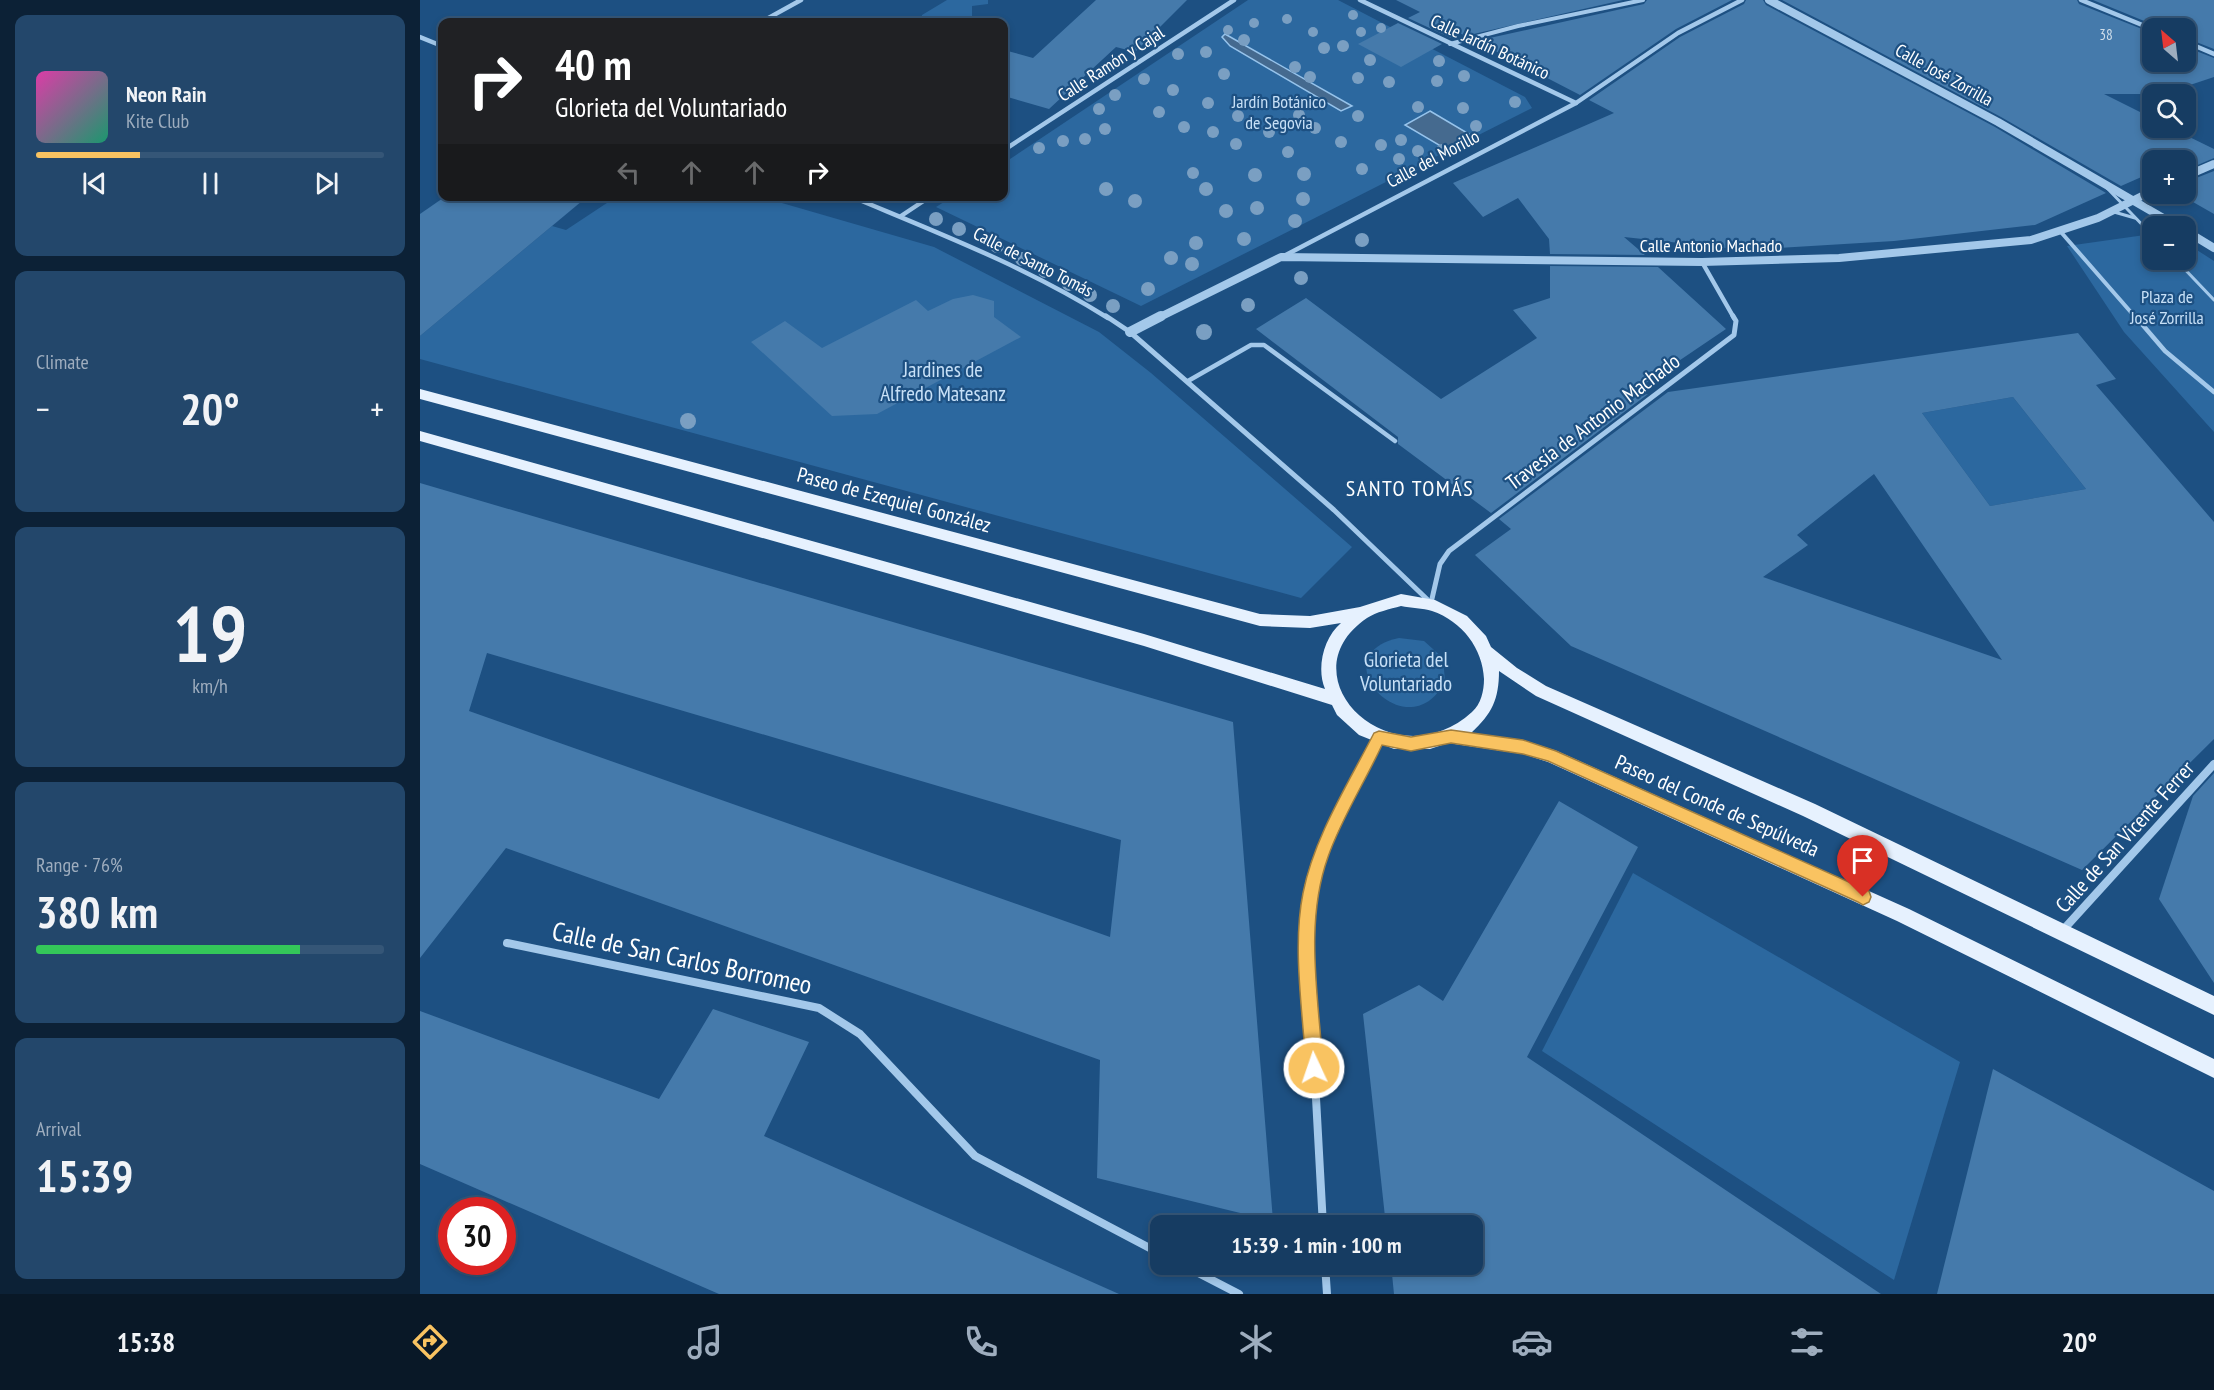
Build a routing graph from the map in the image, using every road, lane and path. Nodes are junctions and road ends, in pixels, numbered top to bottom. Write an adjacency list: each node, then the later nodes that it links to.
1 (801, 0): 8 (street)
2 (1234, 0): 16 (street, Calle Ramón y Cajal)
3 (1360, 0): 12 (street, Calle Jardín Botánico)
4 (1643, 0): 12 (street)
5 (1742, 0): 15 (street, Calle del Morillo)
6 (1769, 0): 19 (street, Calle José Zorrilla)
7 (2080, 0): 9 (street)
8 (767, 18)
9 (2142, 25)
10 (420, 37): 11 (street)
11 (438, 44)
12 (1450, 44): 15 (street, Calle Jardín Botánico)
13 (2196, 46): 14 (street)
14 (2214, 54)
15 (1576, 103): 33 (street, Calle del Morillo)
16 (1008, 147)
17 (2214, 164): 18 (street)
18 (2196, 172)
19 (2101, 182): 21 (street, Calle José Zorrilla); 24 (lane, Calle José Zorrilla)
20 (2142, 196): 21 (street, Calle Antonio Machado)
21 (2132, 200): 24 (street, Calle Antonio Machado); 27 (street, Calle José Zorrilla)
22 (863, 201): 26 (street, Calle de Santo Tomás)
23 (924, 201): 26 (street)
24 (2123, 205): 25 (street, Calle Antonio Machado); 28 (lane, Calle José Zorrilla)
25 (2111, 211): 28 (lane); 30 (street, Calle Antonio Machado)
26 (901, 216): 37 (street, Calle de Santo Tomás)
27 (2160, 216)
28 (2136, 218): 29 (lane, Calle José Zorrilla)
29 (2142, 224)
30 (2060, 231): 34 (street, Calle Antonio Machado); 39 (street)
31 (2196, 237): 32 (street)
32 (2214, 248)
33 (1281, 257): 34 (street, Calle Antonio Machado); 37 (street, Calle del Morillo)
34 (1702, 262): 43 (street, Travesía de Antonio Machado)
35 (2186, 270): 36 (lane)
36 (2214, 300)
37 (1130, 332): 38 (street, Calle de Santo Tomás)
38 (1188, 381): 42 (lane); 43 (street, Calle de Santo Tomás)
39 (2214, 392)
40 (420, 394): 44 (main road, Paseo de Ezequiel González)
41 (420, 436): 46 (main road)
42 (1395, 441)
43 (1431, 603): 44 (main road); 45 (main road)
44 (1359, 613): 46 (main road)
45 (1489, 653): 47 (main road); 50 (main road, Paseo del Conde de Sepúlveda)
46 (1333, 698): 48 (main road)
47 (1451, 737): 48 (main road); 53 (main road, Paseo del Conde de Sepúlveda)
48 (1379, 738): 54 (street)
49 (2214, 764): 50 (street, Calle de San Vicente Ferrer)
50 (2061, 932): 52 (main road, Paseo del Conde de Sepúlveda)
51 (507, 943): 55 (street, Calle de San Carlos Borromeo)
52 (2214, 1006)
53 (2214, 1069)
54 (1322, 1215)
55 (1150, 1248)
56 (1202, 1275): 58 (street)
57 (1326, 1275): 59 (street)
58 (1239, 1294)
59 (1327, 1294)

